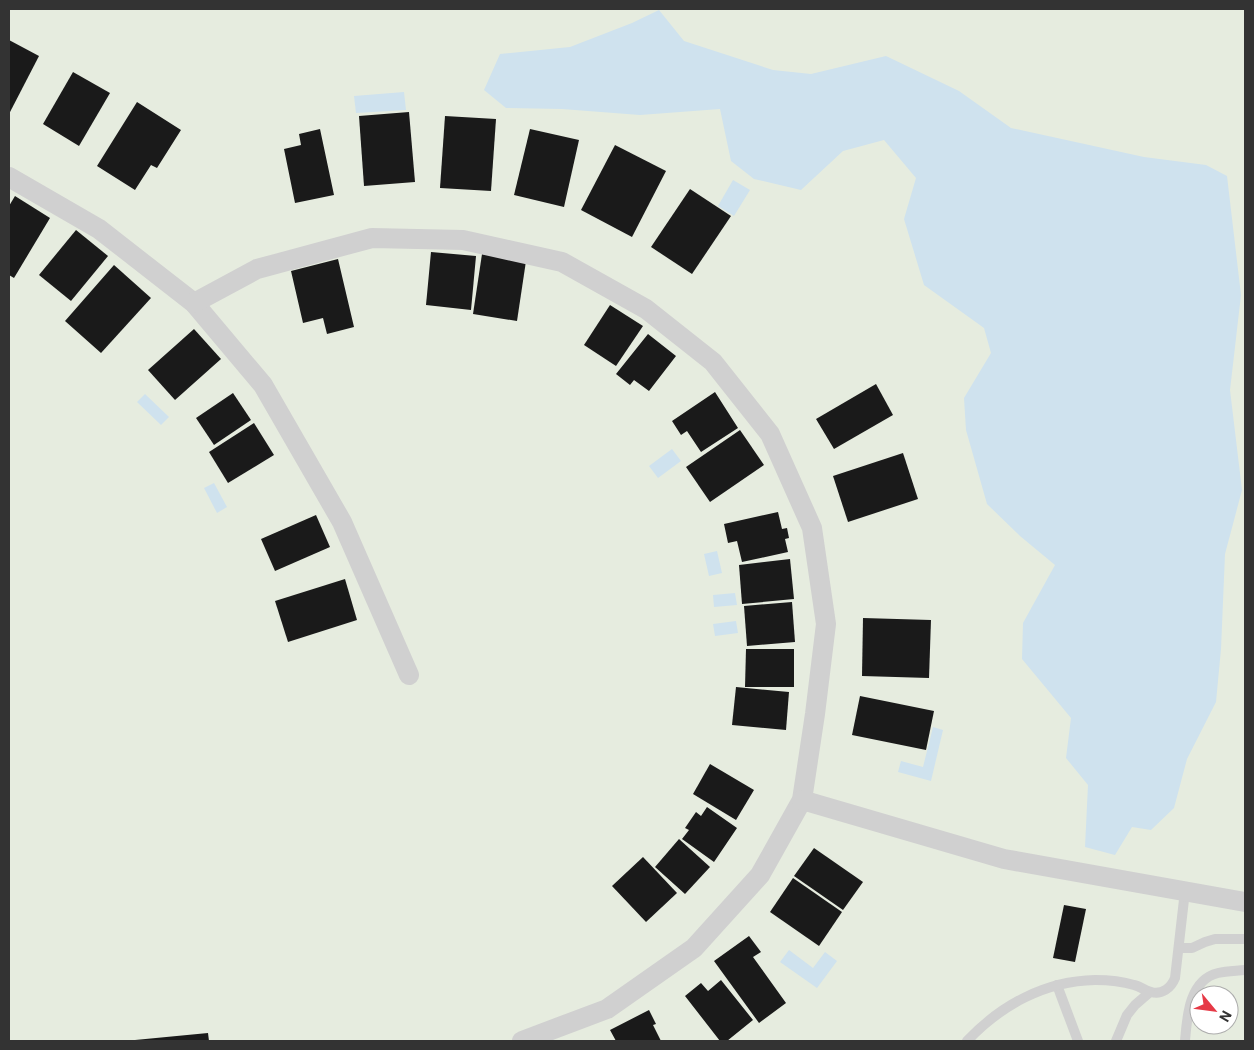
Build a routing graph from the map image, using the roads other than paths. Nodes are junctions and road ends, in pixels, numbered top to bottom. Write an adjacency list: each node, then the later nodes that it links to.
1 (9, 177): 2 (street)
2 (194, 303): 3 (street); 4 (street)
3 (410, 675)
4 (802, 800): 5 (street); 12 (street)
5 (1185, 891): 6 (street); 8 (lane)
6 (1245, 902)
7 (1245, 939): 8 (lane)
8 (1178, 948): 11 (lane)
9 (1245, 970): 16 (lane)
10 (1057, 985): 11 (lane); 13 (lane); 14 (lane)
11 (1150, 992): 15 (lane)
12 (522, 1041)
13 (967, 1041)
14 (1078, 1041)
15 (1116, 1041)
16 (1185, 1041)

